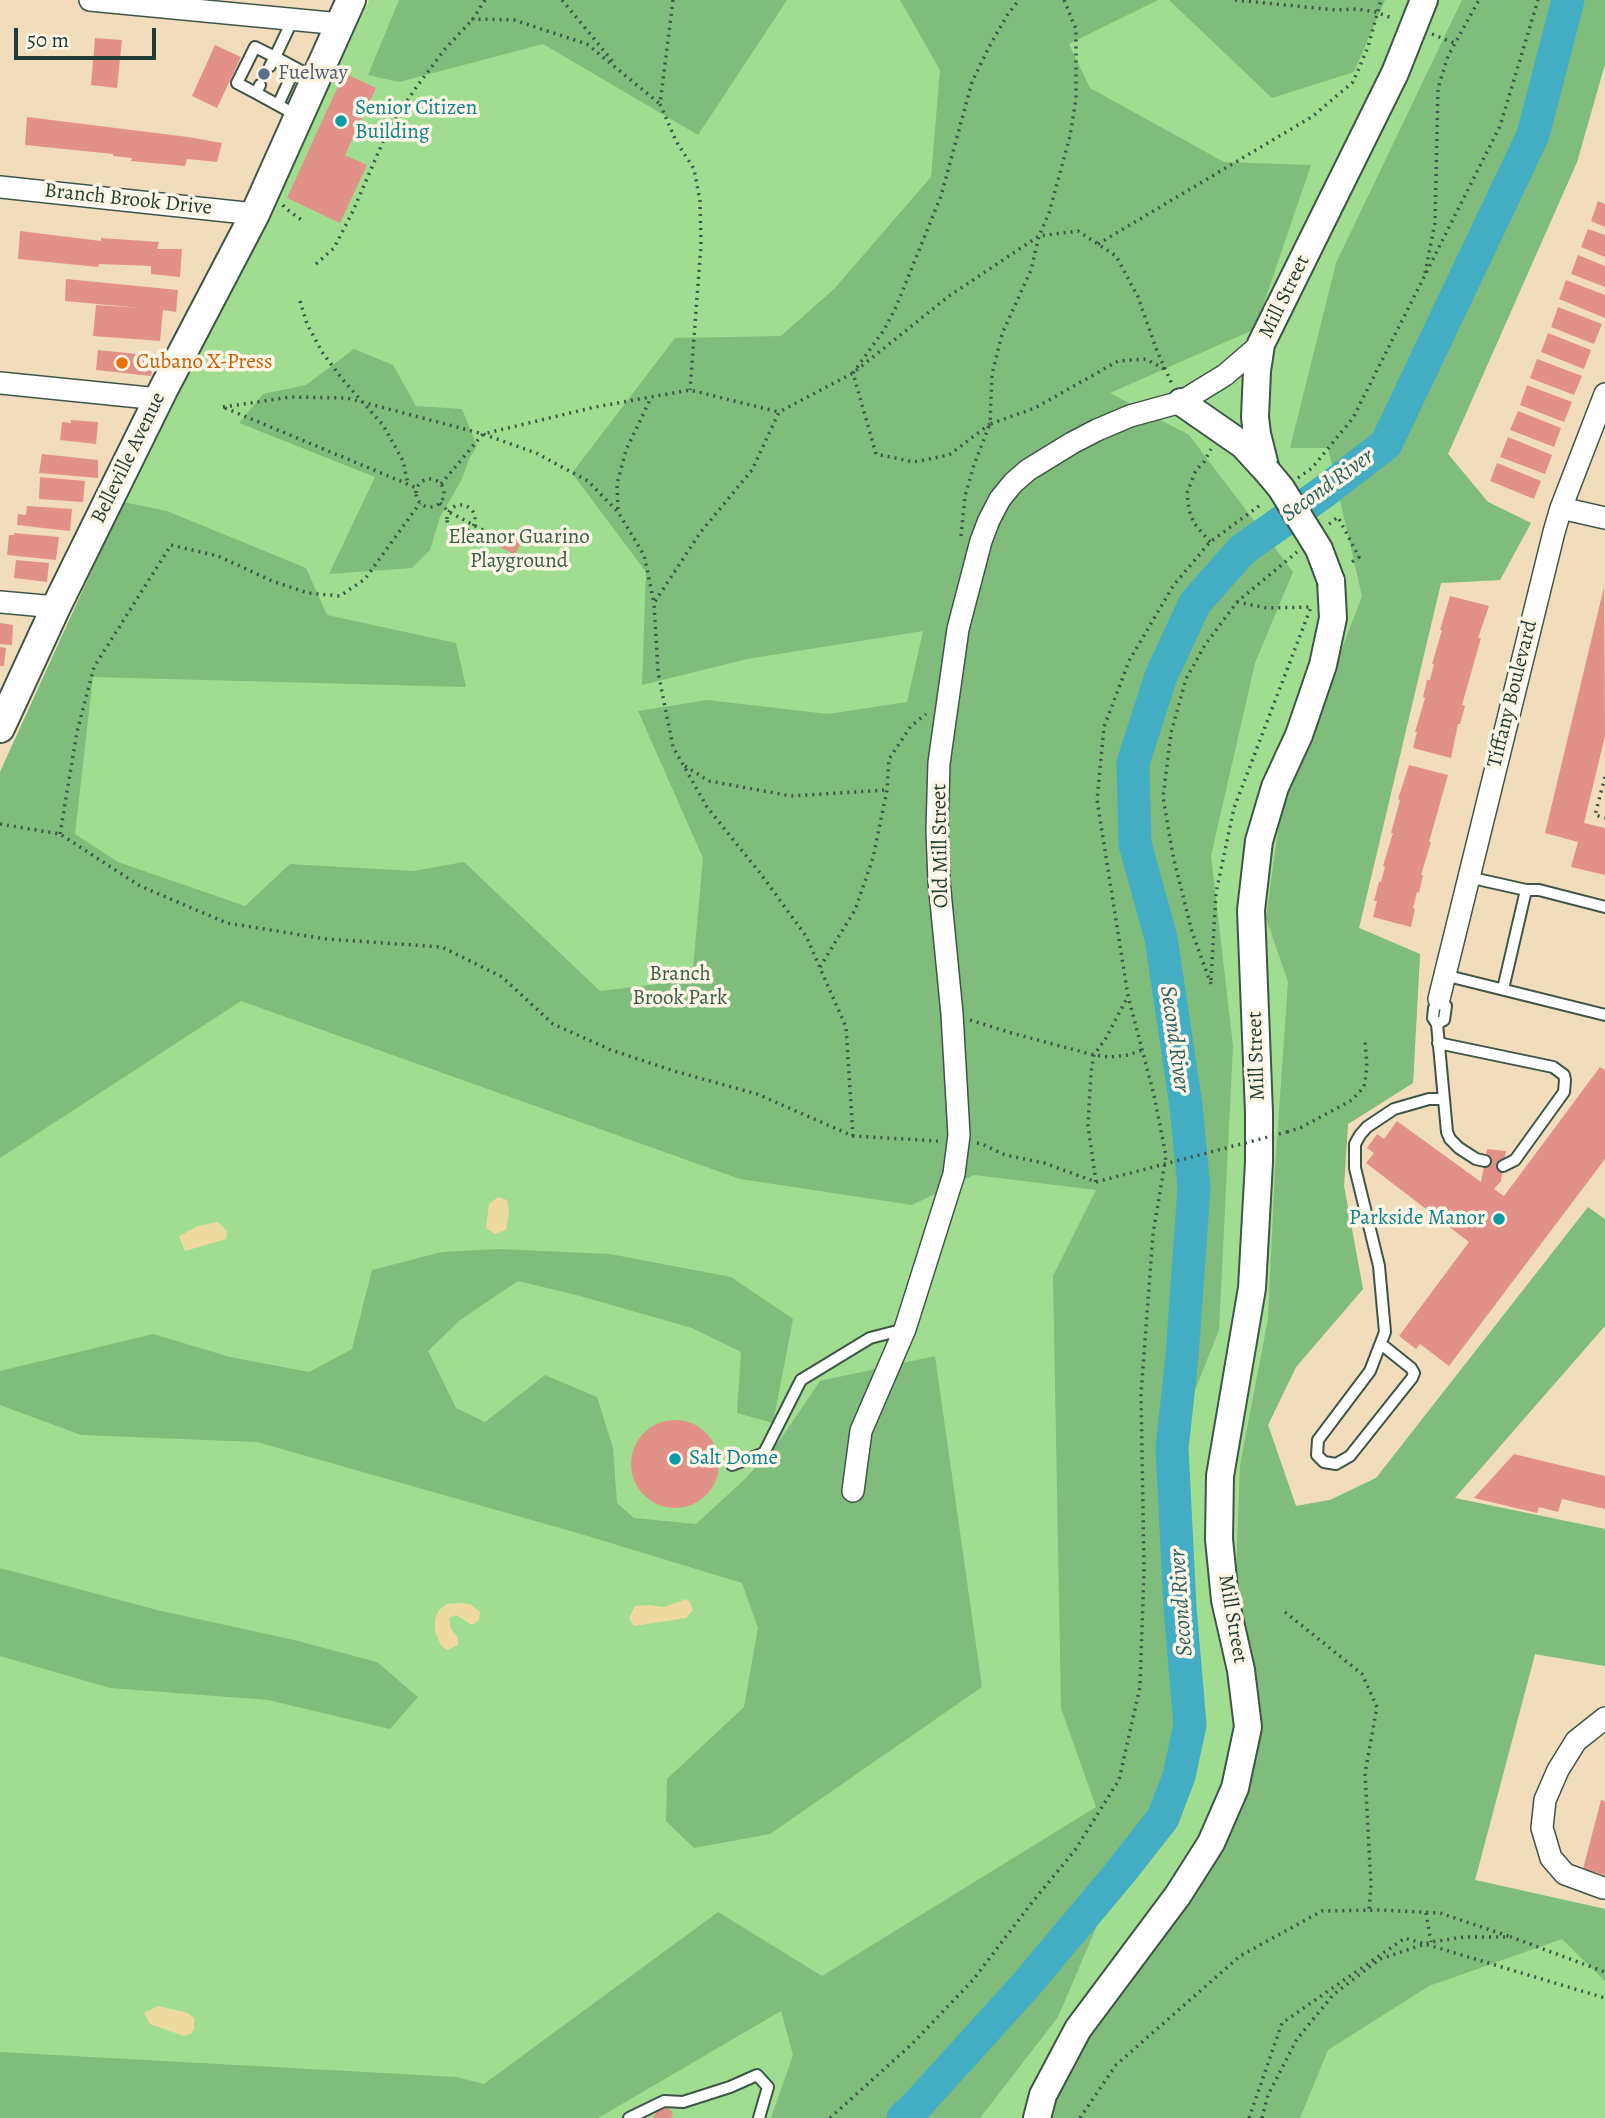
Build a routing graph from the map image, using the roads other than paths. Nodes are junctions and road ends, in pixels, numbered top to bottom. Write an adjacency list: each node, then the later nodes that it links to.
1 (90, 0): 4 (street)
2 (1424, 0): 10 (street, Mill Street)
3 (346, 12): 4 (street); 6 (main road, Belleville Avenue)
4 (293, 19): 5 (lane)
5 (272, 62): 6 (lane); 7 (lane)
6 (305, 73): 7 (main road, Belleville Avenue)
7 (288, 111): 9 (main road, Belleville Avenue)
8 (0, 187): 9 (street, Branch Brook Drive)
9 (255, 214): 13 (main road, Belleville Avenue)
10 (1261, 344): 14 (street, Old Mill Street); 15 (street, Mill Street)
11 (0, 383): 13 (street)
12 (1605, 394): 16 (street, Tiffany Boulevard)
13 (159, 399): 19 (main road, Belleville Avenue)
14 (1181, 402): 15 (street); 32 (street, Old Mill Street)
15 (1266, 470): 40 (street, Mill Street, bridge)
16 (1561, 508): 17 (street); 21 (street, Tiffany Boulevard)
17 (1605, 518)
18 (0, 602): 19 (street)
19 (56, 607): 20 (main road, Belleville Avenue)
20 (0, 728)
21 (1468, 877): 22 (lane); 24 (street, Tiffany Boulevard)
22 (1526, 890): 23 (lane); 25 (lane)
23 (1605, 907)
24 (1444, 975): 25 (lane); 26 (street, Tiffany Boulevard)
25 (1503, 989): 27 (lane)
26 (1439, 1000): 28 (lane)
27 (1605, 1015)
28 (1438, 1042): 29 (lane); 31 (lane)
29 (1443, 1099): 30 (lane); 33 (lane)
30 (1485, 1161)
31 (1503, 1166)
32 (905, 1329): 34 (lane); 35 (street, Old Mill Street)
33 (1381, 1344): 33 (lane)
34 (732, 1465)
35 (853, 1490)
36 (1605, 1718): 37 (street)
37 (1604, 1888)
38 (629, 2118): 39 (lane)
39 (760, 2118)
40 (1037, 2118)

